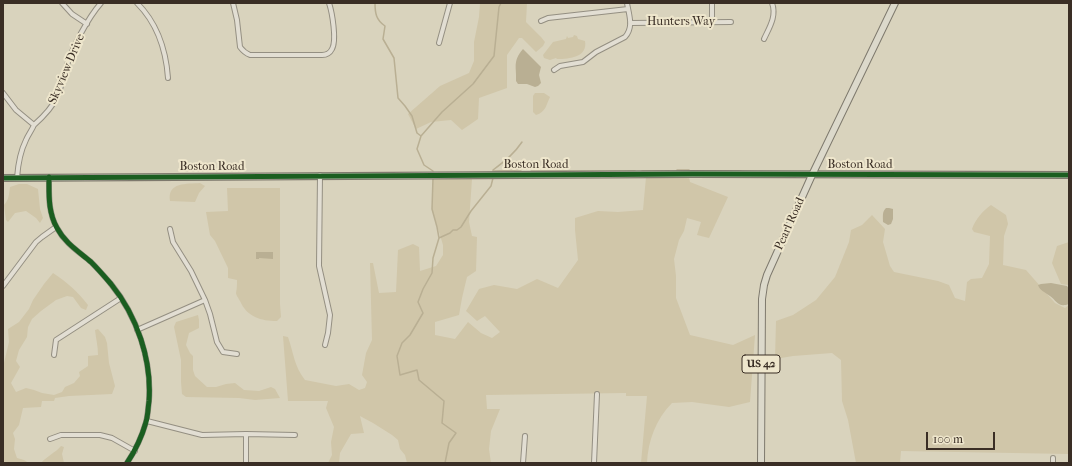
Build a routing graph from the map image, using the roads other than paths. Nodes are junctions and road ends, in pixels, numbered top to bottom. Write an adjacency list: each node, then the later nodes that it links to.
1 (62, 3): 16 (street)
2 (101, 3): 16 (street, Skyview Drive)
3 (137, 3): 20 (street)
4 (233, 3): 5 (street)
5 (329, 3)
6 (450, 3): 18 (street)
7 (627, 3): 11 (street)
8 (712, 3): 13 (street)
9 (772, 3): 17 (street)
10 (895, 3): 24 (main road, Pearl Road / US 42)
11 (628, 9): 12 (street); 15 (street)
12 (541, 21)
13 (712, 22): 14 (street, Hunters Way); 15 (street, Hunters Way)
14 (731, 22)
15 (630, 23): 19 (street)
16 (87, 24): 22 (street, Skyview Drive)
17 (764, 39)
18 (438, 43)
19 (554, 70)
20 (168, 78)
21 (3, 93): 22 (street)
22 (34, 125): 28 (street, Skyview Drive)
23 (320, 175): 24 (street, Boston Road); 26 (street, Boston Road); 35 (street)
24 (812, 175): 25 (street, Boston Road); 49 (main road, Pearl Road / US 42)
25 (1069, 175)
26 (49, 177): 28 (street, Boston Road); 29 (street)
27 (3, 178): 28 (street, Boston Road)
28 (17, 178)
29 (56, 227): 31 (street); 32 (street)
30 (170, 229): 33 (street)
31 (3, 286)
32 (121, 298): 34 (street); 37 (street)
33 (205, 300): 34 (street); 36 (street)
34 (137, 330): 39 (street)
35 (325, 345)
36 (237, 354)
37 (54, 355)
38 (597, 394): 48 (street)
39 (147, 421): 40 (street); 44 (street)
40 (246, 434): 41 (street); 46 (street)
41 (295, 435)
42 (525, 436): 47 (street)
43 (50, 439): 44 (street)
44 (135, 451): 45 (street)
45 (127, 463)
46 (246, 463)
47 (523, 463)
48 (594, 463)
49 (760, 463)

